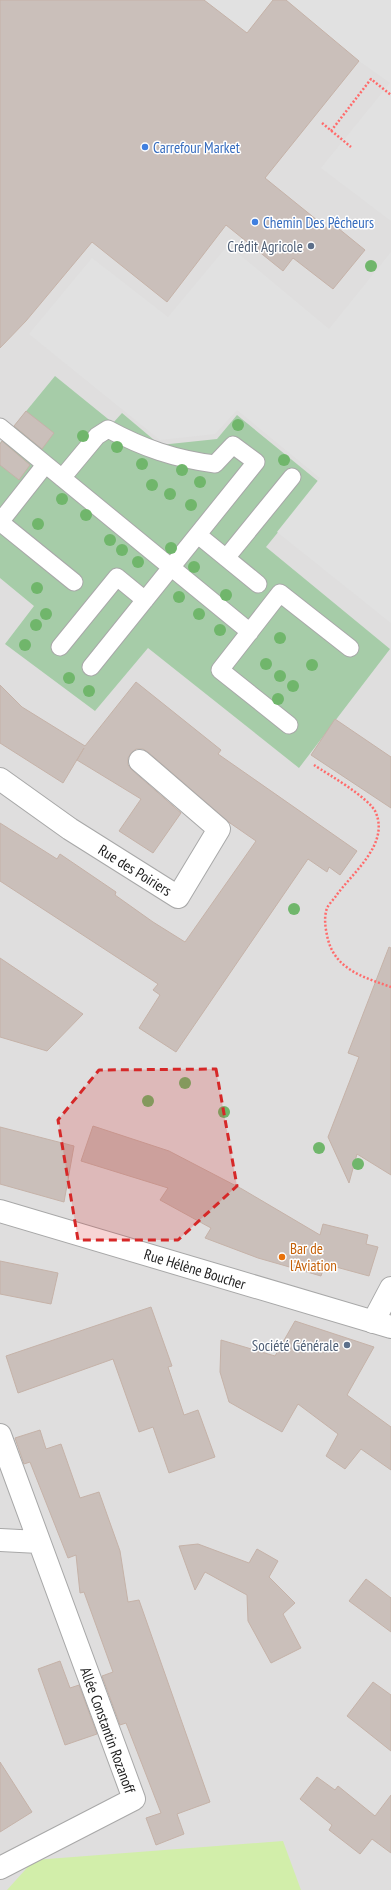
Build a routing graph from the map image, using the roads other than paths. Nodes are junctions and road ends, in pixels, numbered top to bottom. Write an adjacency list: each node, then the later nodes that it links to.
1 (0, 427): 2 (lane)
2 (45, 465): 4 (lane); 5 (lane)
3 (292, 477): 7 (lane)
4 (62, 478): 6 (lane); 8 (lane)
5 (0, 522): 9 (lane)
6 (198, 535): 7 (lane); 8 (lane)
7 (226, 558): 10 (lane)
8 (172, 568): 11 (lane); 12 (lane)
9 (74, 582)
10 (258, 584)
11 (145, 600): 13 (lane); 15 (lane)
12 (250, 632): 14 (lane); 16 (lane)
13 (60, 646)
14 (350, 648)
15 (91, 667)
16 (289, 725)
17 (140, 761): 18 (street, Rue des Poiriers)
18 (0, 778)
19 (0, 1211): 21 (street, Rue Hélène Boucher)
20 (391, 1288): 21 (street)
21 (382, 1324)
22 (0, 1436): 24 (street, Allée Constantin Rozanoff)
23 (0, 1540): 24 (street)
24 (39, 1542): 25 (street, Allée Constantin Rozanoff)
25 (0, 1868)

